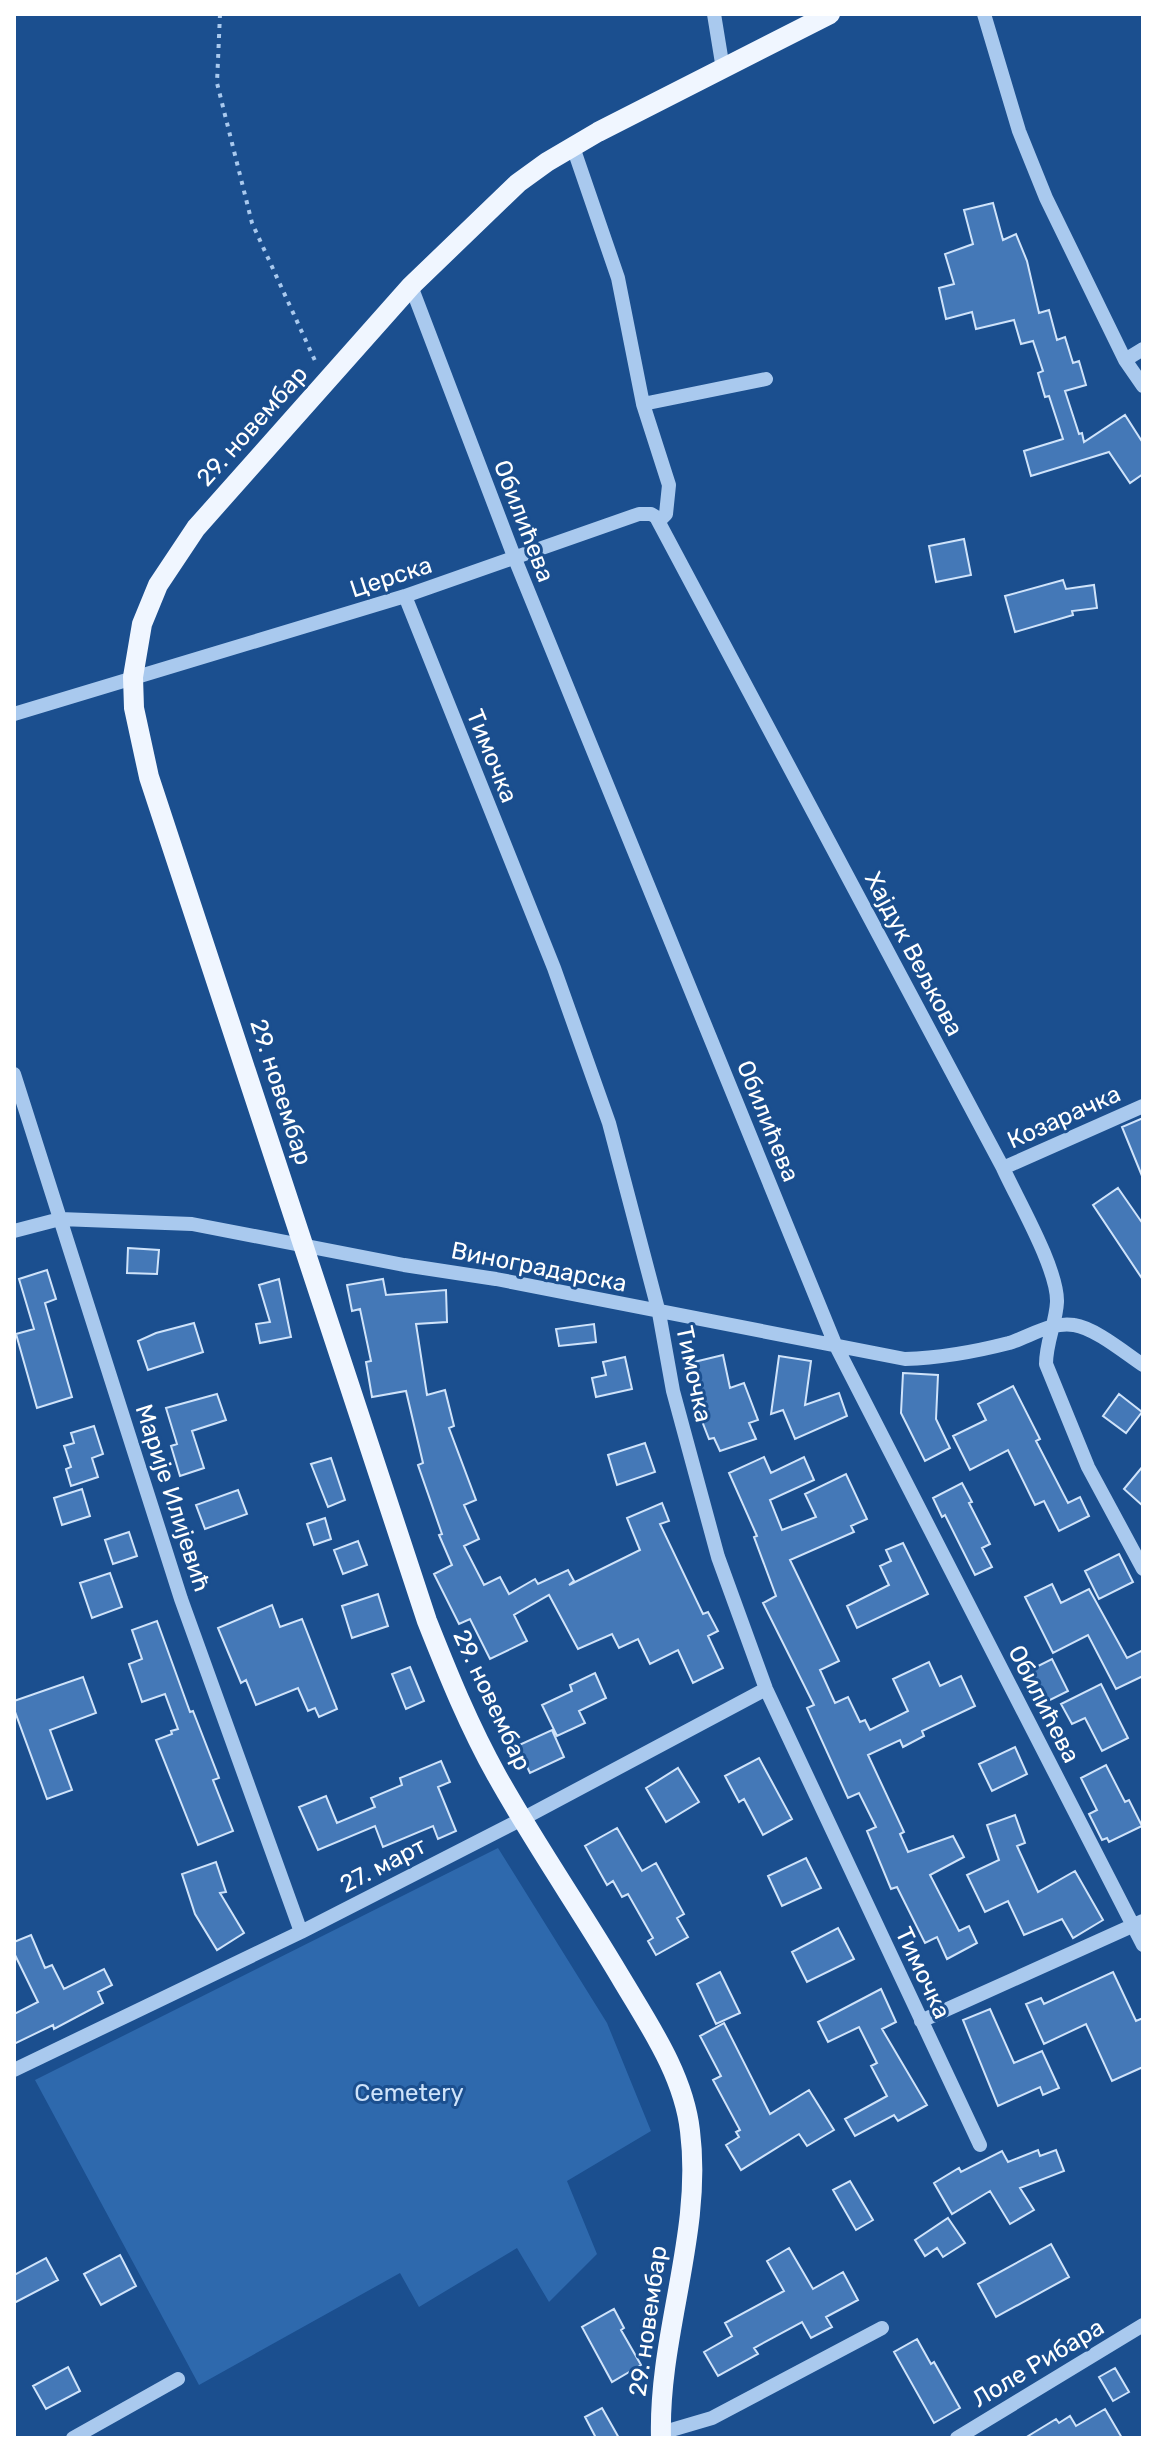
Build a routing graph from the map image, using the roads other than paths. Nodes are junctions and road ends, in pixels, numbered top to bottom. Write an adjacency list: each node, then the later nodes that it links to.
1 (714, 14): 4 (street)
2 (830, 14): 4 (main road, 29. новембар)
3 (984, 14): 8 (street)
4 (723, 69): 5 (main road, 29. новембар)
5 (573, 147): 6 (main road, 29. новембар); 11 (street)
6 (411, 286): 13 (street, Обилићева); 15 (main road, 29. новембар)
7 (1143, 349): 8 (street)
8 (1125, 360): 10 (street)
9 (766, 379): 11 (street)
10 (1143, 386)
11 (643, 404): 12 (street)
12 (660, 520): 13 (street, Церска); 19 (street, Хајдук Вељкова)
13 (515, 559): 14 (street, Церска); 25 (street, Обилићева)
14 (405, 596): 15 (street, Церска); 23 (street, Тимочка)
15 (133, 677): 16 (street, Церска); 22 (main road, 29. новембар)
16 (14, 714)
17 (14, 1074): 20 (street, Марије Илијевић)
18 (1143, 1106): 19 (street, Козарачка)
19 (1003, 1168): 24 (street, Хајдук Вељкова)
20 (60, 1219): 21 (street, Виноградарска); 22 (street, Виноградарска); 31 (street, Марије Илијевић)
21 (14, 1231)
22 (303, 1244): 23 (street, Виноградарска); 29 (main road, 29. новембар)
23 (659, 1313): 25 (street, Виноградарска); 28 (street, Тимочка)
24 (1052, 1327): 25 (street, Виноградарска); 26 (street); 27 (street, Хајдук Вељкова)
25 (835, 1344): 30 (street, Обилићева)
26 (1143, 1365)
27 (1143, 1569)
28 (766, 1689): 29 (street, 27. март); 33 (street, Тимочка)
29 (524, 1818): 31 (street, 27. март); 39 (main road, 29. новембар)
30 (1138, 1924): 32 (street, Обилићева); 33 (street)
31 (301, 1932): 34 (street, 27. март)
32 (1143, 1945)
33 (921, 2021): 35 (street, Тимочка)
34 (14, 2070)
35 (980, 2145)
36 (1143, 2325): 41 (street, Лоле Рибара)
37 (882, 2328): 39 (street)
38 (178, 2379): 40 (street)
39 (661, 2436)
40 (73, 2438)
41 (957, 2438)

